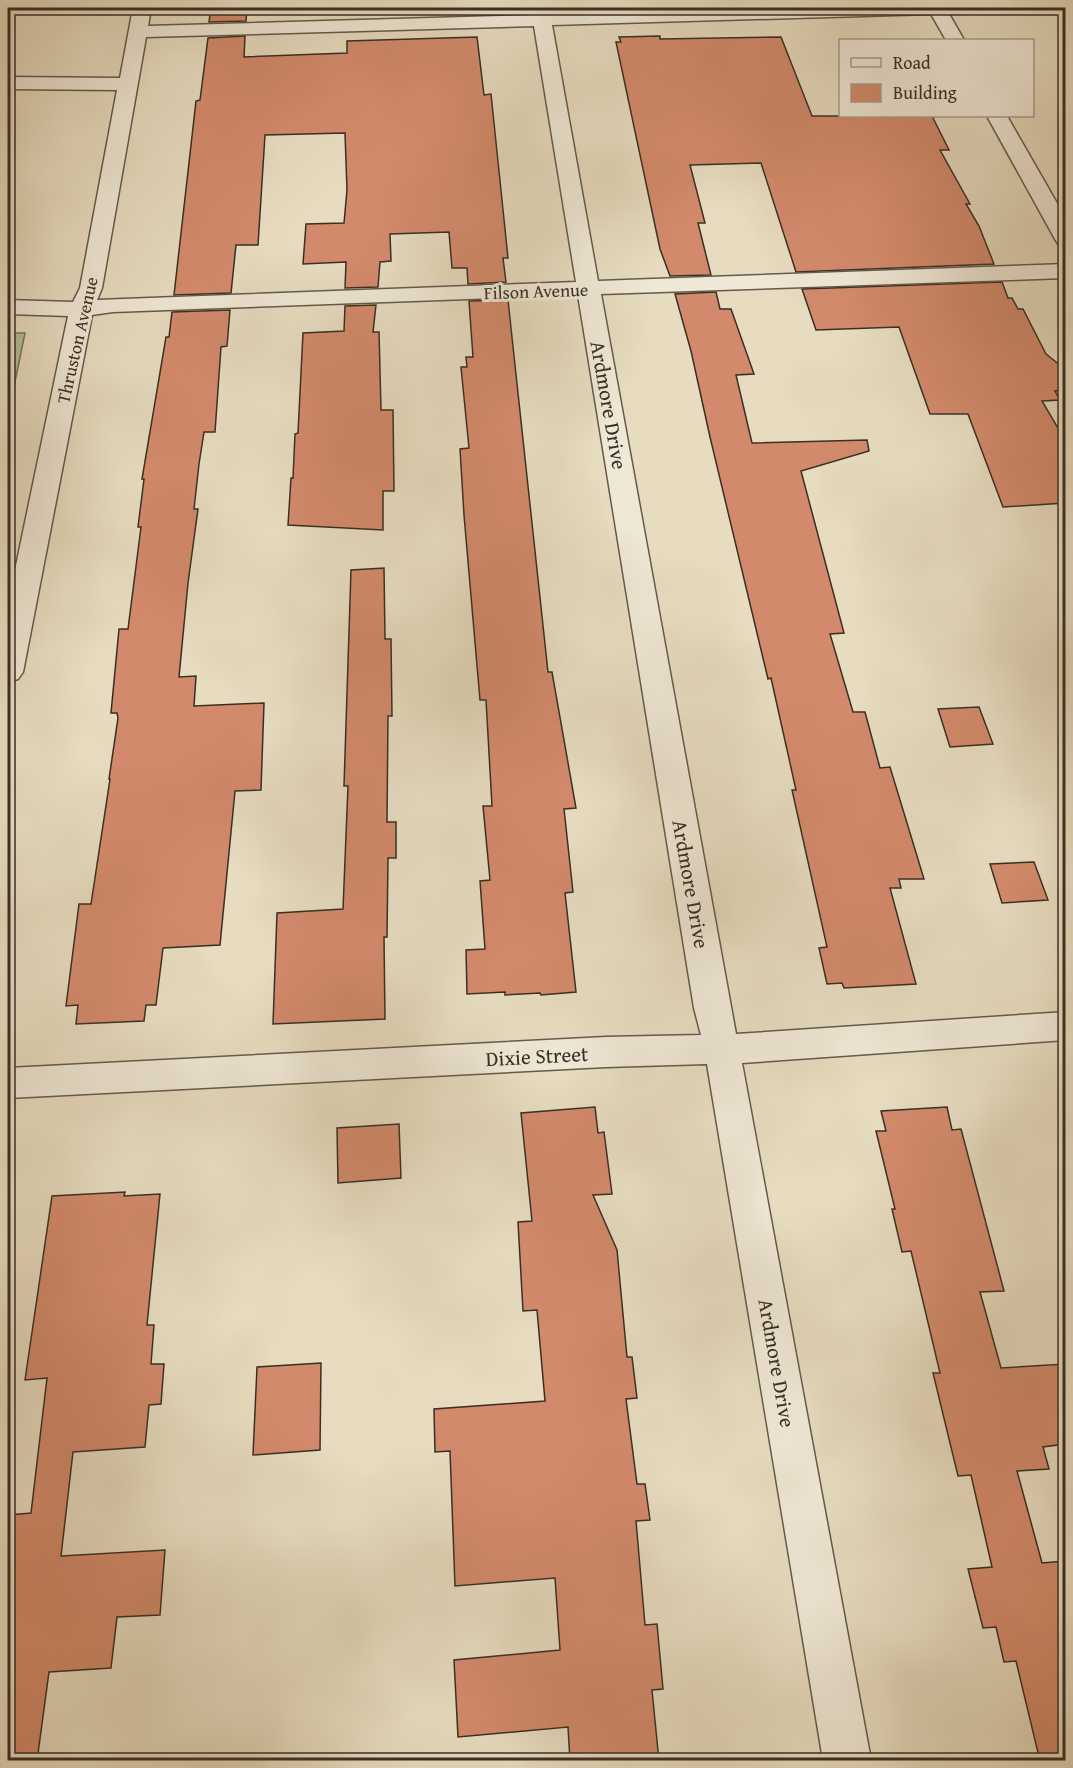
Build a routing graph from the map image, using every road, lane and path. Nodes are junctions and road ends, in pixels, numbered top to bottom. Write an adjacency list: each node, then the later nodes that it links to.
1 (142, 8): 4 (street, Thruston Avenue)
2 (939, 8): 3 (street); 5 (street)
3 (542, 14): 4 (street); 11 (street, Ardmore Drive)
4 (137, 32): 7 (street, Thruston Avenue)
5 (954, 39)
6 (8, 83): 7 (street)
7 (126, 84): 13 (street, Thruston Avenue)
8 (998, 117): 9 (street)
9 (1065, 239)
10 (1065, 271): 11 (street, Filson Avenue)
11 (589, 290): 13 (street, Filson Avenue); 16 (street, Ardmore Drive)
12 (8, 307): 13 (street, Filson Avenue)
13 (81, 309): 14 (street, Thruston Avenue)
14 (8, 672)
15 (1065, 1026): 16 (street, Dixie Street)
16 (722, 1050): 17 (street, Dixie Street); 18 (street, Ardmore Drive)
17 (8, 1083)
18 (847, 1761)

